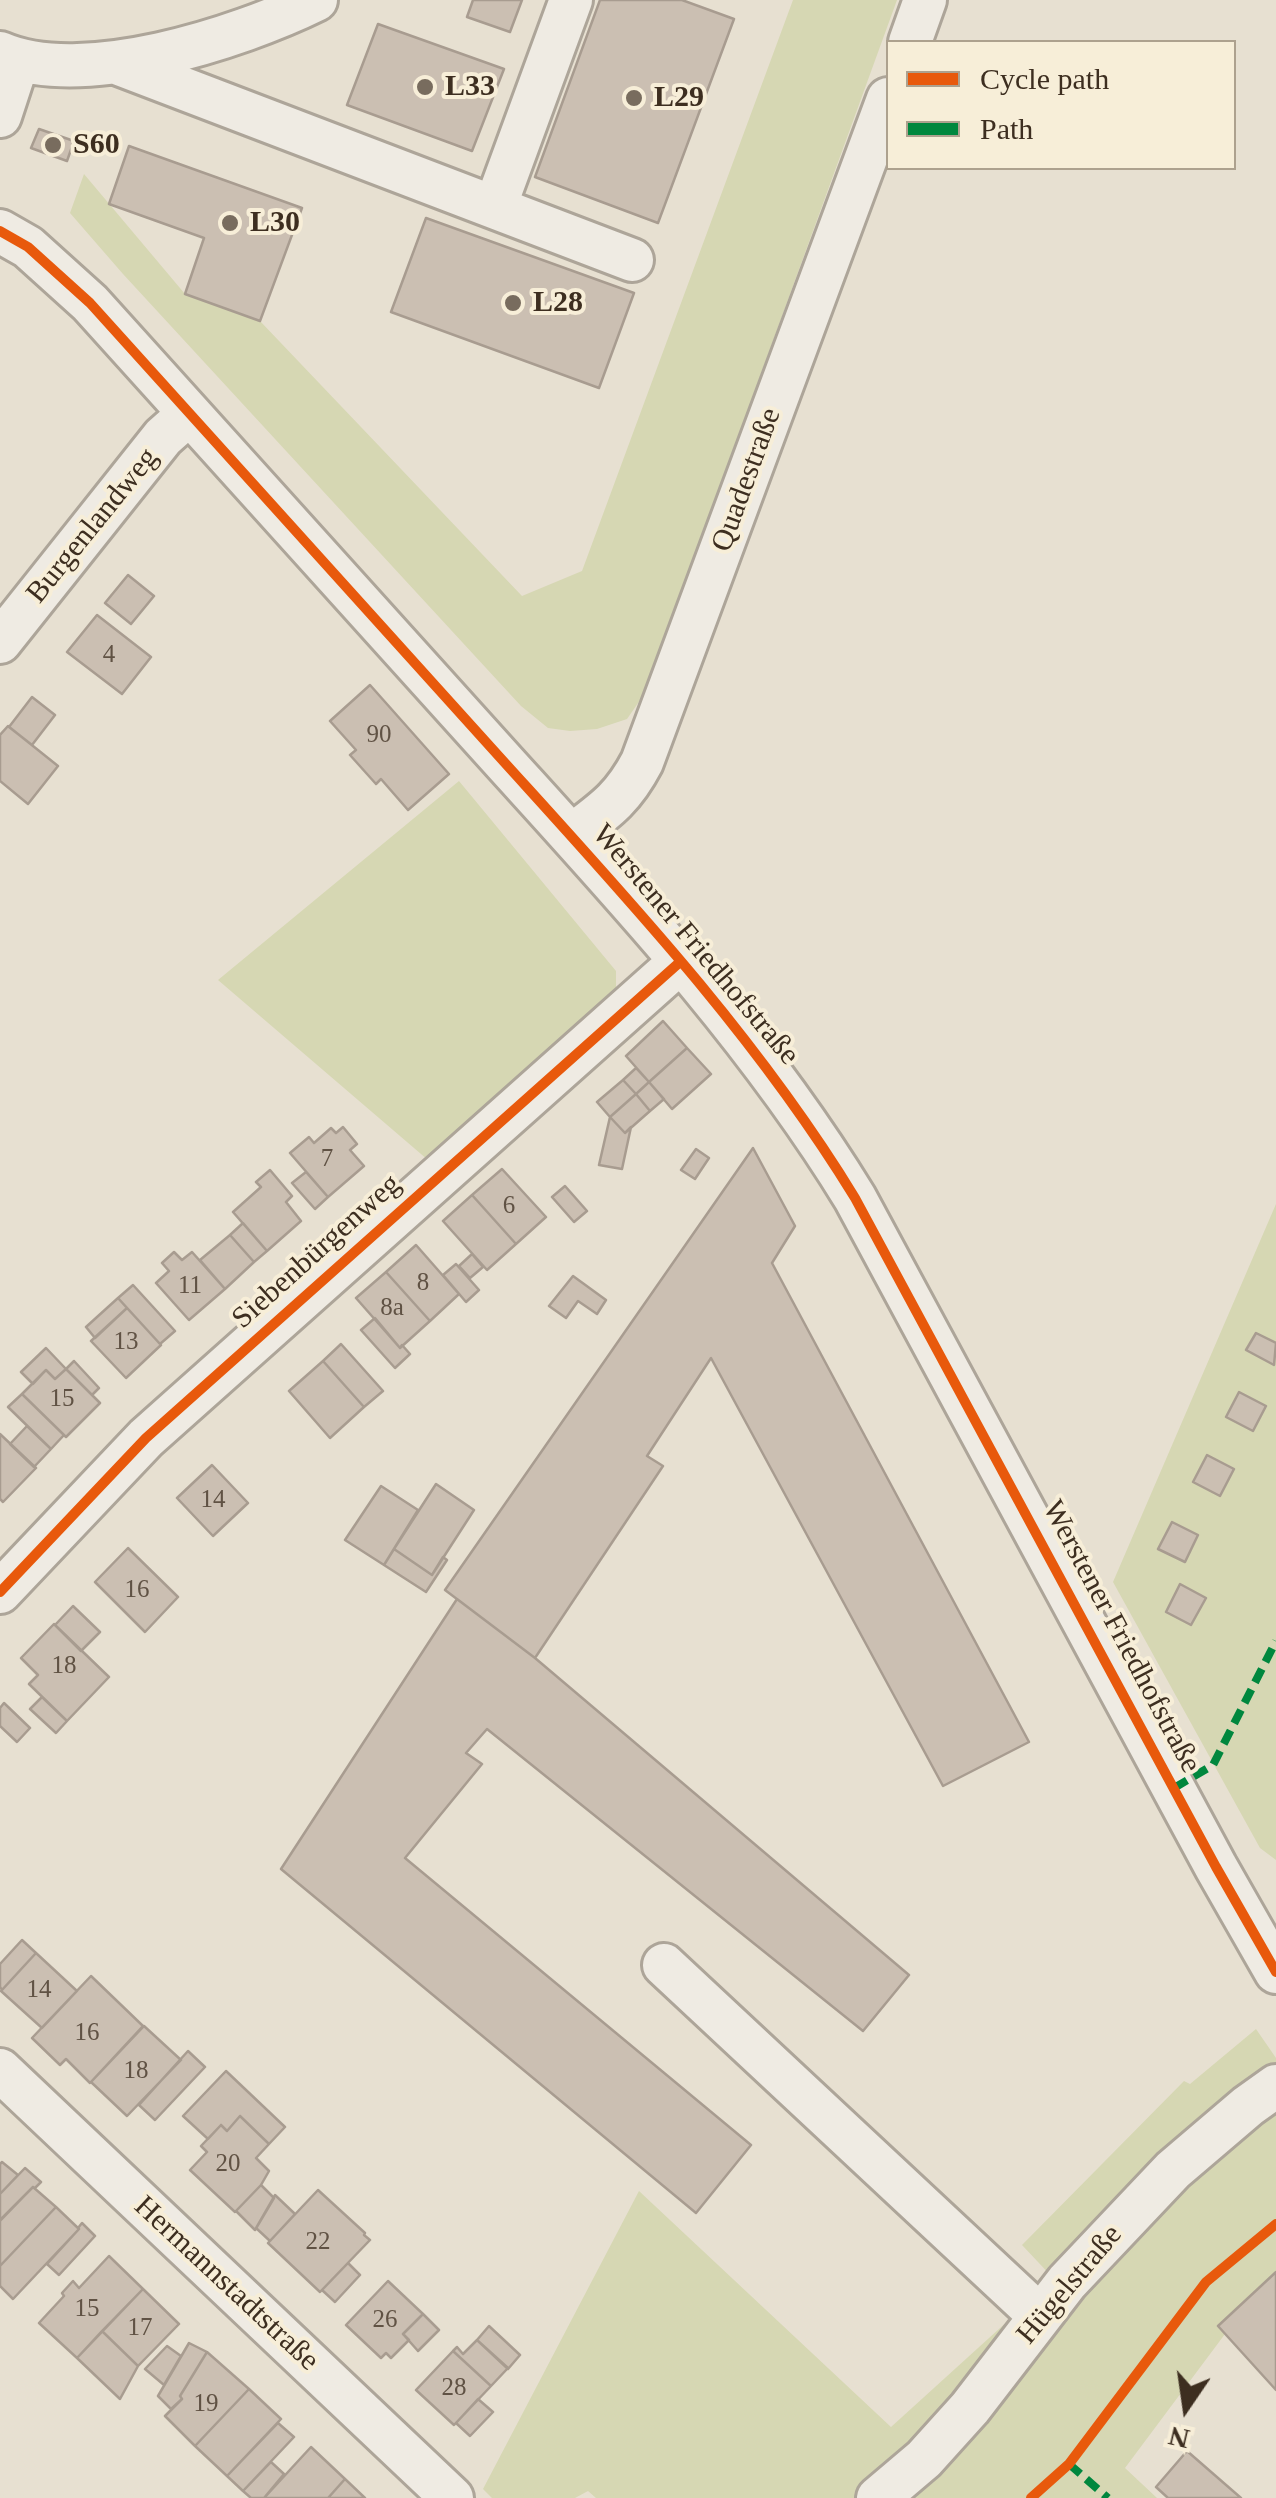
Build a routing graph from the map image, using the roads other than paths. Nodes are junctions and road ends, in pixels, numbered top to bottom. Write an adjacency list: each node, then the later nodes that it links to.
1 (316, 0): 6 (street)
2 (571, 0): 9 (street)
3 (926, 0): 4 (street)
4 (911, 40)
5 (9, 57): 6 (street); 8 (street)
6 (119, 64): 9 (street)
7 (886, 105): 14 (street, Quadestraße)
8 (0, 116)
9 (495, 207): 11 (street)
10 (0, 231): 12 (street, Werstener Friedhofstraße)
11 (632, 260)
12 (189, 414): 13 (street, Burgenlandweg); 14 (street, Werstener Friedhofstraße)
13 (0, 642)
14 (571, 836): 15 (street, Werstener Friedhofstraße)
15 (680, 962): 16 (street, Siebenbürgenweg); 18 (street, Werstener Friedhofstraße)
16 (0, 1592)
17 (664, 1965): 21 (street)
18 (1276, 1972)
19 (0, 2070): 22 (street, Hermannstadtstraße)
20 (1276, 2086): 21 (street, Hügelstraße)
21 (1040, 2316): 23 (street, Hügelstraße)
22 (452, 2498)
23 (878, 2498)

